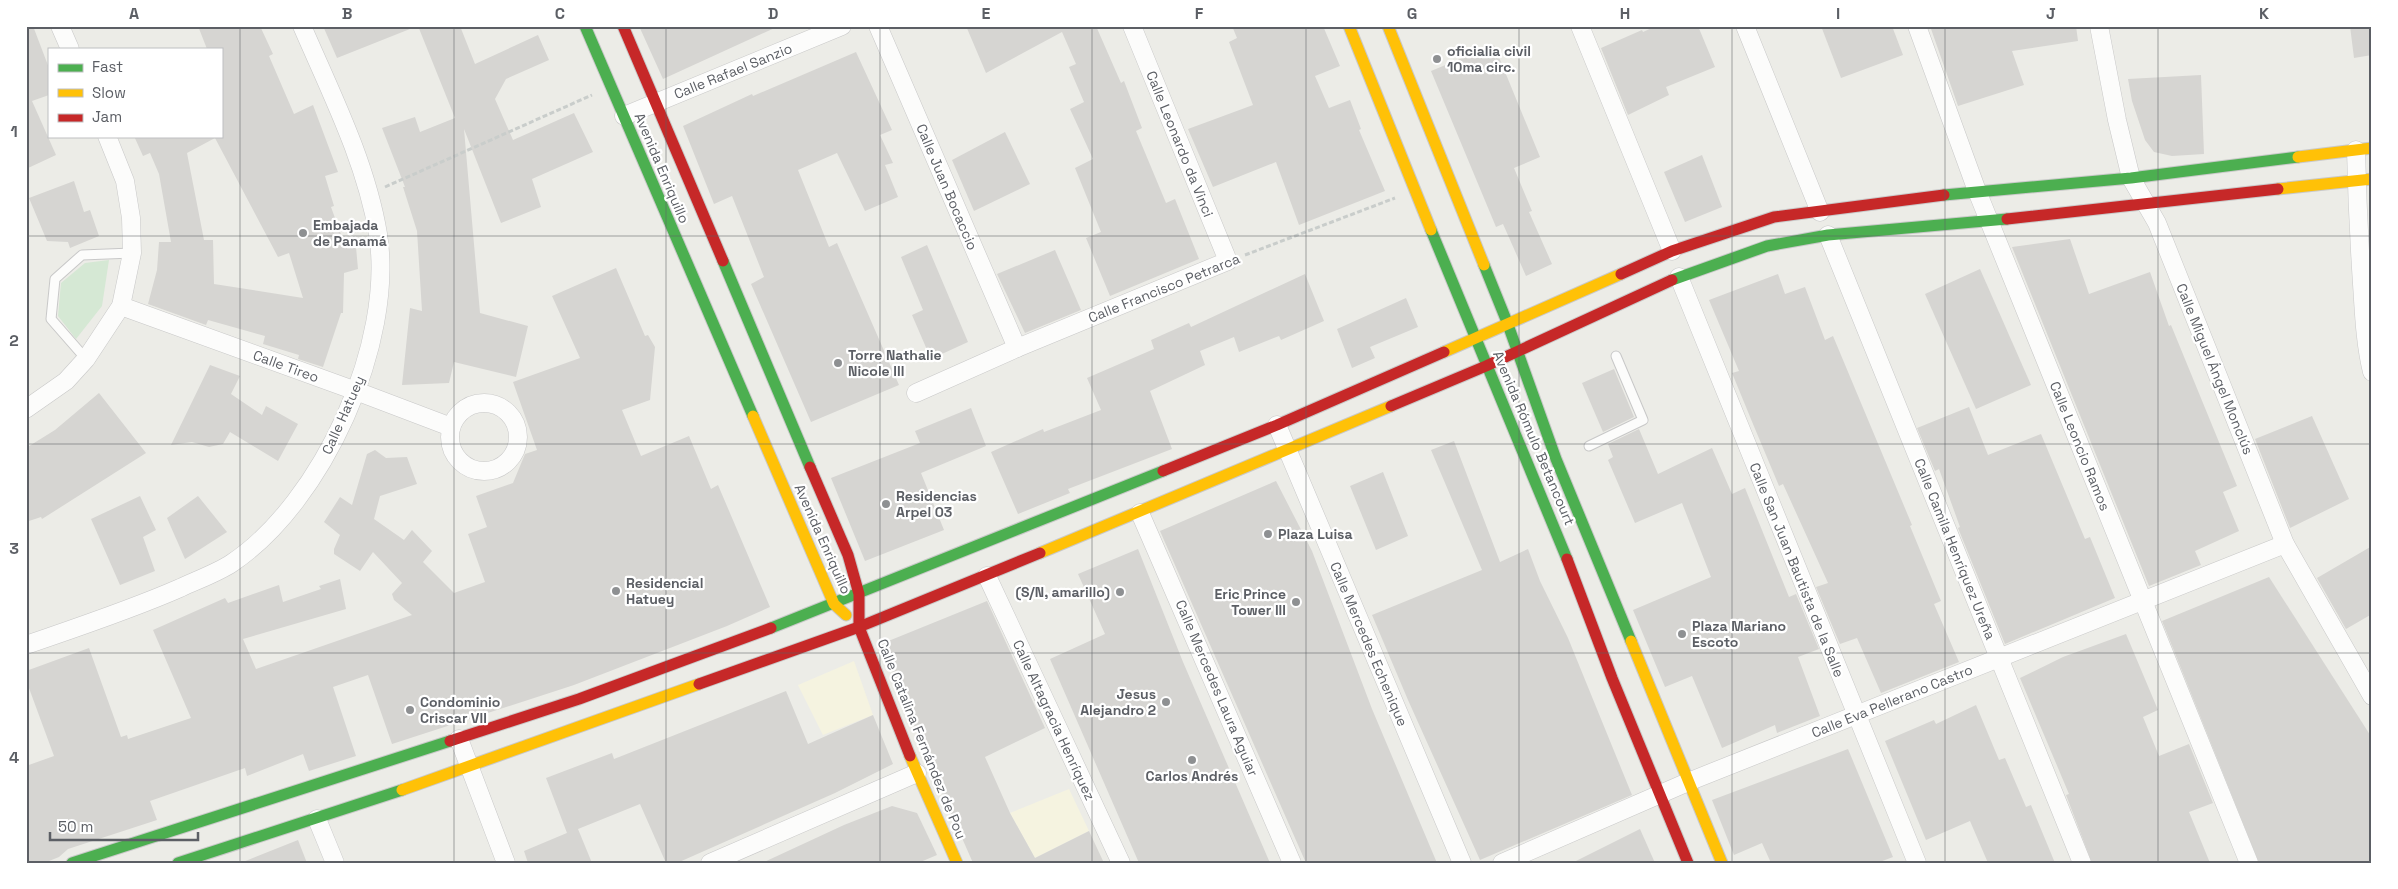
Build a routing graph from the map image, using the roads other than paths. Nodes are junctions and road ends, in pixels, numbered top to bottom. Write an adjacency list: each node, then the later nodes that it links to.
1 (60, 26): 14 (street)
2 (302, 26): 40 (street, Calle Hatuey)
3 (585, 26): 16 (street, Avenida Enriquillo)
4 (624, 26): 15 (street, Avenida Enriquillo)
5 (842, 26): 15 (street, Calle Rafael Sanzio)
6 (878, 26): 33 (street, Calle Juan Bocaccio)
7 (1132, 26): 28 (street, Calle Leonardo da Vinci)
8 (1349, 26): 32 (street, Avenida Rómulo Betancourt)
9 (1388, 26): 31 (street, Avenida Rómulo Betancourt)
10 (1580, 26): 26 (street)
11 (1745, 26): 23 (street)
12 (1917, 26): 21 (street, Calle Leoncio Ramos)
13 (2099, 26): 19 (street, Calle Miguel Ángel Monclús)
14 (70, 48)
15 (656, 103): 16 (street, Calle Rafael Sanzio); 50 (street, Avenida Enriquillo)
16 (624, 116): 52 (street, Avenida Enriquillo)
17 (107, 138): 27 (street)
18 (2364, 149): 19 (street); 20 (street)
19 (2131, 178): 21 (street); 22 (street, Calle Miguel Ángel Monclús)
20 (2364, 180): 22 (street); 35 (street)
21 (1977, 191): 23 (street); 24 (street, Calle Leoncio Ramos)
22 (2148, 204): 24 (street); 48 (street, Calle Miguel Ángel Monclús)
23 (1820, 212): 26 (street)
24 (1989, 221): 25 (street); 51 (street, Calle Leoncio Ramos)
25 (1828, 235): 29 (street); 55 (street, Calle Camila Henríquez Ureña)
26 (1672, 251): 31 (street)
27 (132, 253): 30 (street); 37 (lane)
28 (1228, 261): 33 (street, Calle Francisco Petrarca)
29 (1679, 277): 34 (street); 57 (street, Calle San Juan Bautista de la Salle)
30 (121, 306): 37 (street); 40 (street, Calle Tireo)
31 (1507, 322): 32 (street); 34 (street, Avenida Rómulo Betancourt)
32 (1474, 336): 38 (street, Avenida Rómulo Betancourt); 43 (street)
33 (1017, 348): 41 (street, Calle Francisco Petrarca)
34 (1517, 350): 38 (street); 61 (street, Avenida Rómulo Betancourt)
35 (2370, 352): 39 (street)
36 (1616, 356): 45 (lane)
37 (86, 359): 42 (street)
38 (1486, 366): 46 (street); 62 (street, Avenida Rómulo Betancourt)
39 (2372, 372)
40 (356, 390): 44 (street, Calle Tireo); 54 (street, Calle Hatuey)
41 (916, 393)
42 (26, 409)
43 (1276, 425): 46 (street, Calle Mercedes Echenique); 50 (street)
44 (451, 427)
45 (1589, 446)
46 (1288, 452): 47 (street); 72 (street, Calle Mercedes Echenique)
47 (1140, 513): 49 (street); 71 (street, Calle Mercedes Laura Aguiar)
48 (2285, 544): 51 (street, Calle Eva Pellerano Castro); 56 (street, Calle Miguel Ángel Monclús)
49 (987, 576): 53 (street); 70 (street, Calle Altagracia Henríquez)
50 (859, 594): 52 (street); 53 (street, Avenida Enriquillo)
51 (2142, 602): 55 (street, Calle Eva Pellerano Castro); 78 (street, Calle Leoncio Ramos)
52 (834, 604): 53 (street, Avenida Enriquillo); 58 (street)
53 (859, 627): 59 (street); 60 (street, Calle Catalina Fernández de Pou)
54 (26, 645)
55 (1998, 657): 57 (street, Calle Eva Pellerano Castro); 77 (street, Calle Camila Henríquez Ureña)
56 (2372, 696)
57 (1856, 717): 61 (street, Calle Eva Pellerano Castro); 76 (street, Calle San Juan Bautista de la Salle)
58 (459, 739): 59 (street); 64 (street)
59 (469, 768): 63 (street); 67 (street)
60 (917, 773): 68 (street); 69 (street, Calle Catalina Fernández de Pou)
61 (1688, 782): 62 (street, Calle Eva Pellerano Castro); 75 (street, Avenida Rómulo Betancourt)
62 (1661, 794): 73 (street, Calle Eva Pellerano Castro); 74 (street, Avenida Rómulo Betancourt)
63 (317, 820): 65 (street); 66 (street)
64 (72, 863)
65 (178, 863)
66 (335, 863)
67 (506, 863)
68 (710, 863)
69 (957, 863)
70 (1122, 863)
71 (1292, 863)
72 (1462, 863)
73 (1502, 863)
74 (1688, 863)
75 (1722, 863)
76 (1917, 863)
77 (2082, 863)
78 (2249, 863)

